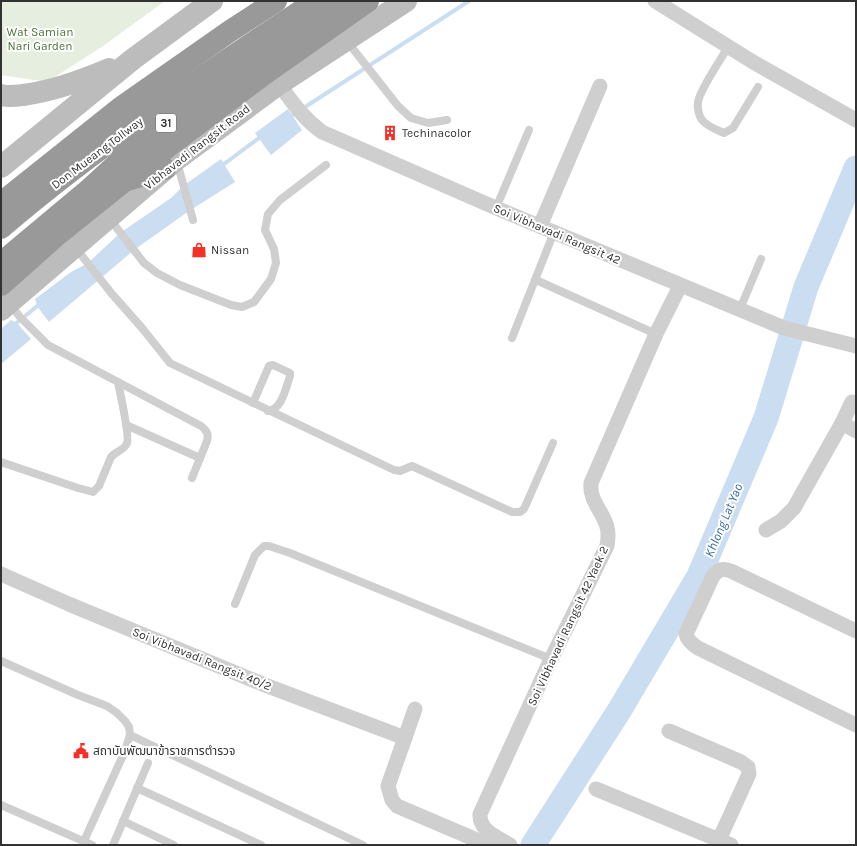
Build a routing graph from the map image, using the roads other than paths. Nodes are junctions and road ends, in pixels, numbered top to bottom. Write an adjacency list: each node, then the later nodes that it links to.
1 (212, 1): 11 (main road)
2 (264, 1): 23 (highway)
3 (276, 1): 24 (highway, Don Mueang Tollway)
4 (316, 1): 29 (highway, Don Mueang Tollway / 31)
5 (345, 1): 22 (highway, 31)
6 (368, 1): 36 (highway, bridge)
7 (406, 1): 9 (main road, Vibhavadi Rangsit Road)
8 (655, 1): 10 (street)
9 (346, 40): 12 (main road, Vibhavadi Rangsit Road); 16 (lane)
10 (728, 47): 14 (lane); 17 (street)
11 (133, 59): 15 (main road); 21 (main road)
12 (279, 84): 19 (main road, Vibhavadi Rangsit Road); 25 (street, Soi Vibhavadi Rangsit 42)
13 (600, 86): 28 (street)
14 (758, 87)
15 (1, 95)
16 (446, 120)
17 (856, 120)
18 (529, 130): 25 (lane)
19 (170, 164): 22 (highway); 26 (lane); 27 (main road, Vibhavadi Rangsit Road)
20 (326, 165): 27 (lane)
21 (1, 167)
22 (86, 192): 33 (highway, 31)
23 (1, 196)
24 (1, 203)
25 (496, 208): 28 (street, Soi Vibhavadi Rangsit 42)
26 (193, 220)
27 (114, 225): 31 (main road, Vibhavadi Rangsit Road)
28 (540, 226): 30 (street, Soi Vibhavadi Rangsit 42)
29 (1, 228)
30 (554, 232): 34 (lane); 35 (street, Soi Vibhavadi Rangsit 42)
31 (81, 254): 36 (main road, Vibhavadi Rangsit Road); 43 (lane)
32 (761, 259): 37 (lane)
33 (1, 263)
34 (536, 280): 38 (lane); 39 (lane)
35 (680, 286): 37 (street, Soi Vibhavadi Rangsit 42); 38 (street, Soi Vibhavadi Rangsit 42 Yaek 2)
36 (8, 304): 41 (lane)
37 (740, 310): 40 (street, Soi Vibhavadi Rangsit 42)
38 (656, 334): 56 (street, Soi Vibhavadi Rangsit 42 Yaek 2)
39 (512, 338)
40 (856, 346)
41 (118, 382): 46 (lane); 49 (lane)
42 (852, 402): 45 (street)
43 (252, 403): 44 (lane); 44 (lane)
44 (268, 410): 48 (lane)
45 (842, 423): 47 (street); 52 (street)
46 (126, 425): 49 (lane); 50 (lane)
47 (856, 431)
48 (553, 443)
49 (200, 458): 51 (lane)
50 (1, 462)
51 (192, 478)
52 (766, 530)
53 (1, 574): 62 (street, Soi Vibhavadi Rangsit 40/2)
54 (235, 604): 56 (lane)
55 (856, 631): 59 (street)
56 (551, 659): 76 (street, Soi Vibhavadi Rangsit 42 Yaek 2)
57 (1, 661): 61 (lane)
58 (415, 709): 62 (street)
59 (856, 725)
60 (669, 731): 69 (street)
61 (130, 735): 68 (lane); 74 (lane)
62 (405, 738): 75 (street)
63 (148, 763): 64 (lane)
64 (137, 788): 67 (lane); 73 (lane)
65 (596, 789): 69 (street)
66 (1, 805): 68 (lane)
67 (123, 821): 71 (lane); 72 (lane)
68 (84, 841): 70 (lane)
69 (725, 843)
70 (92, 845)
71 (113, 845)
72 (174, 845)
73 (261, 845)
74 (363, 845)
75 (485, 845)
76 (510, 845)

